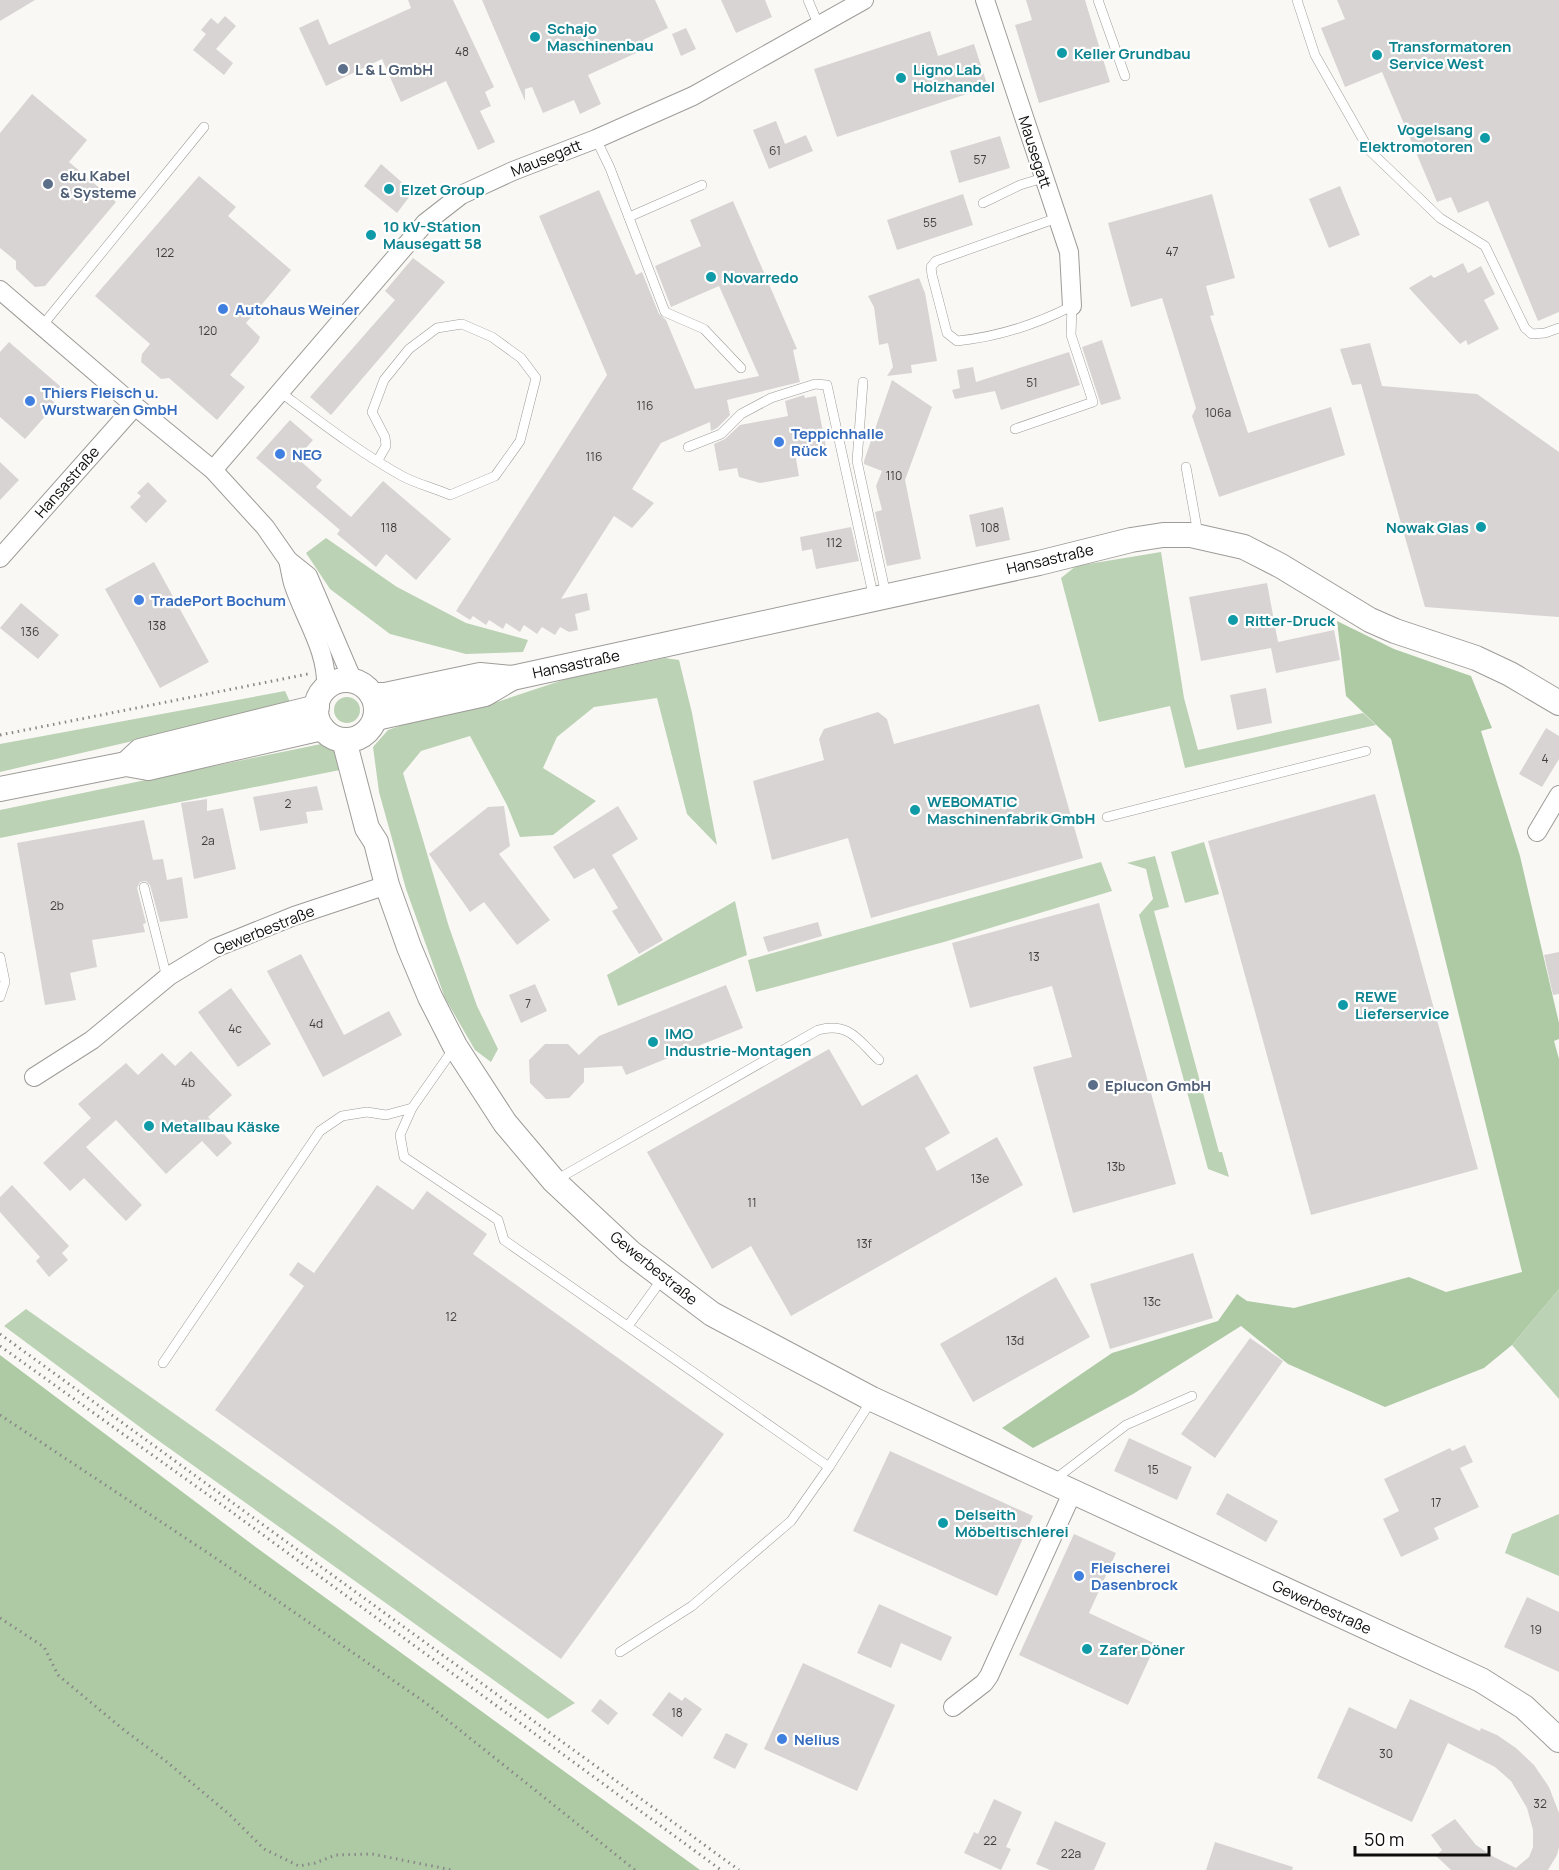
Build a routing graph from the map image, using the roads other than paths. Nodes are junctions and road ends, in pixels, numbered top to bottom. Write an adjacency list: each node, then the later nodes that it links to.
1 (808, 0): 6 (lane)
2 (864, 0): 6 (street, Mausegatt)
3 (985, 0): 10 (street, Mausegatt)
4 (1098, 0): 7 (lane)
5 (1297, 0): 18 (lane)
6 (819, 26): 9 (street, Mausegatt)
7 (1125, 76)
8 (204, 128): 17 (lane)
9 (596, 139): 13 (lane); 21 (street, Mausegatt)
10 (1043, 178): 12 (lane); 14 (street, Mausegatt)
11 (702, 185): 13 (lane)
12 (983, 203)
13 (629, 217): 19 (lane)
14 (1057, 218): 16 (street, Mausegatt); 16 (lane)
15 (0, 290): 17 (street)
16 (1072, 306): 23 (lane)
17 (42, 327): 22 (street)
18 (1559, 328)
19 (741, 368)
20 (863, 382): 31 (lane)
21 (280, 392): 25 (lane); 27 (street, Mausegatt)
22 (135, 406): 27 (street); 29 (street, Hansastraße)
23 (1015, 429)
24 (688, 447): 31 (lane)
25 (378, 460): 25 (lane)
26 (1186, 468): 28 (lane)
27 (213, 470): 30 (street)
28 (1198, 536): 31 (street, Hansastraße); 33 (street, Hansastraße)
29 (0, 558)
30 (288, 560): 32 (street); 34 (street)
31 (880, 598): 34 (street, Hansastraße)
32 (322, 697): 34 (street, Hansastraße); 34 (street); 36 (street, Hansastraße)
33 (1559, 703)
34 (362, 714): 40 (street, Gewerbestraße)
35 (1366, 751): 38 (lane)
36 (0, 789)
37 (1559, 795): 39 (street)
38 (1107, 817)
39 (1537, 832)
40 (387, 885): 43 (street, Gewerbestraße); 45 (street, Gewerbestraße)
41 (144, 887): 43 (lane)
42 (0, 957): 44 (lane)
43 (167, 978): 47 (street, Gewerbestraße)
44 (0, 997)
45 (456, 1046): 48 (lane); 49 (street, Gewerbestraße)
46 (879, 1060): 49 (lane)
47 (34, 1077)
48 (412, 1108): 51 (lane); 52 (lane)
49 (554, 1181): 50 (street, Gewerbestraße)
50 (663, 1277): 51 (lane); 54 (street, Gewerbestraße)
51 (628, 1326): 55 (lane)
52 (164, 1363)
53 (1192, 1396): 56 (lane)
54 (872, 1399): 55 (lane); 56 (street, Gewerbestraße)
55 (829, 1467): 57 (lane)
56 (1062, 1486): 58 (street); 59 (street, Gewerbestraße)
57 (621, 1652)
58 (953, 1707)
59 (1559, 1740)

